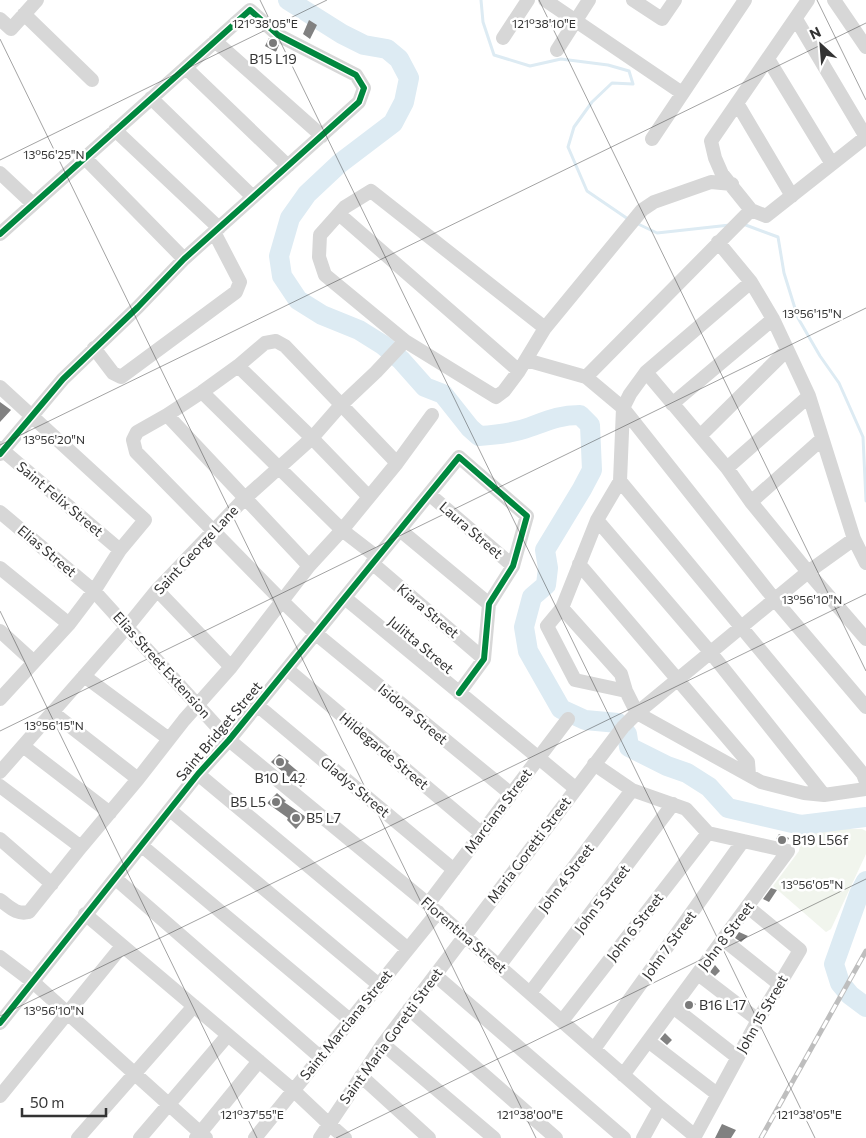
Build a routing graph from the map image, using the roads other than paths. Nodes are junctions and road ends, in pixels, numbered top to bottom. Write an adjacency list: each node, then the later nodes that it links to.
1 (37, 0): 10 (street)
2 (528, 0): 14 (street)
3 (545, 0): 13 (street)
4 (589, 0): 13 (street)
5 (633, 0): 6 (street)
6 (675, 0)
7 (745, 0): 21 (street)
8 (808, 0): 12 (street)
9 (834, 0): 16 (street)
10 (24, 14): 11 (street); 20 (street)
11 (0, 19)
12 (796, 19): 18 (street); 26 (street)
13 (574, 22): 17 (street); 21 (street)
14 (503, 38)
15 (215, 41): 19 (street); 25 (street); 25 (street)
16 (866, 47)
17 (557, 50)
18 (768, 59): 23 (street); 29 (street)
19 (186, 68): 22 (street); 30 (street)
20 (92, 80)
21 (682, 93): 27 (street)
22 (151, 98): 24 (street); 34 (street)
23 (738, 103): 32 (street); 33 (street)
24 (116, 130): 28 (street); 38 (street)
25 (322, 136): 30 (street)
26 (866, 137): 29 (street)
27 (652, 139)
28 (84, 158): 35 (street); 41 (street)
29 (832, 164): 33 (street)
30 (288, 166): 34 (street)
31 (0, 173): 35 (street)
32 (732, 184): 36 (street); 44 (street)
33 (792, 196): 36 (street)
34 (253, 198): 38 (street)
35 (33, 204): 39 (street)
36 (751, 210): 40 (street)
37 (339, 214): 44 (street); 45 (street); 48 (street)
38 (217, 230): 41 (street); 46 (street)
39 (0, 234)
40 (718, 242): 42 (street); 51 (street)
41 (184, 259): 46 (street)
42 (751, 282): 43 (street); 50 (street)
43 (773, 319): 47 (street); 55 (street)
44 (545, 328): 48 (street)
45 (403, 344): 48 (street); 56 (street, Saint George Lane)
46 (94, 348): 59 (street)
47 (787, 350): 54 (street); 61 (street)
48 (522, 365): 51 (street)
49 (238, 366): 53 (street); 56 (street); 62 (street)
50 (646, 372): 55 (street); 57 (street)
51 (586, 377): 57 (street)
52 (0, 387): 59 (street)
53 (202, 392): 60 (street); 66 (street, Kiara Street)
54 (809, 396): 63 (street); 67 (street)
55 (672, 404): 61 (street)
56 (340, 406): 62 (street, Saint George Lane); 65 (street)
57 (623, 408): 68 (street); 91 (street)
58 (432, 415): 65 (street)
59 (33, 416): 64 (street); 79 (street)
60 (167, 416): 71 (street); 75 (street, Isidora Street)
61 (700, 436): 67 (street)
62 (312, 438): 66 (street, Saint George Lane); 70 (street)
63 (822, 439): 72 (street); 78 (street)
64 (1, 451): 79 (street, Saint Felix Street)
65 (397, 464): 70 (street)
66 (278, 468): 71 (street, Saint George Lane); 76 (street, Kiara Street)
67 (727, 468): 72 (street)
68 (620, 481): 74 (street); 96 (street)
69 (429, 494): 77 (street, Saint Bridget Street); 84 (street, Laura Street); 84 (street, Saint Bridget Street)
70 (370, 497): 76 (street)
71 (244, 499): 75 (street, Saint George Lane); 83 (street)
72 (751, 502): 86 (street)
73 (0, 512): 88 (street, Elias Street)
74 (597, 520): 81 (street); 100 (street)
75 (214, 530): 87 (street, Saint George Lane); 90 (street, Isidora Street)
76 (342, 530): 80 (street, Kiara Street); 83 (street)
77 (400, 530): 80 (street, Saint Bridget Street); 92 (street)
78 (854, 539): 82 (street); 86 (street, Maria Goretti Street)
79 (120, 550): 88 (street)
80 (374, 560): 89 (street, Saint Bridget Street); 101 (street, Kiara Street)
81 (579, 564): 93 (street); 106 (street)
82 (866, 564)
83 (309, 566): 90 (street)
84 (513, 566): 92 (street)
85 (0, 568): 94 (street)
86 (808, 572): 91 (street, Maria Goretti Street); 99 (street)
87 (157, 590): 95 (street, Saint George Lane); 103 (street)
88 (94, 591): 94 (street); 95 (street, Elias Street Extension)
89 (344, 598): 98 (street, Saint Bridget Street); 107 (street, Julitta Street)
90 (281, 600): 98 (street, Isidora Street); 103 (street)
91 (775, 600): 96 (street, Maria Goretti Street); 112 (street)
92 (489, 604): 101 (street)
93 (562, 608): 108 (street); 108 (street)
94 (69, 624): 102 (street)
95 (127, 627): 105 (street, Saint George Lane); 110 (street, Elias Street Extension)
96 (742, 627): 100 (street, Maria Goretti Street); 125 (street)
97 (0, 630): 102 (street)
98 (315, 633): 104 (street, Saint Bridget Street); 130 (street, Isidora Street)
99 (866, 639)
100 (711, 653): 106 (street, Maria Goretti Street); 131 (street)
101 (484, 659): 107 (street)
102 (34, 662): 109 (street)
103 (231, 667): 110 (street)
104 (287, 669): 111 (street, Saint Bridget Street); 136 (street, Hildegarde Street)
105 (84, 676): 113 (street, Saint George Lane); 116 (street)
106 (678, 680): 114 (street, Maria Goretti Street); 123 (street)
107 (458, 692): 119 (street, Julitta Street)
108 (626, 692): 114 (street)
109 (1, 695)
110 (198, 705): 116 (street); 117 (street, Elias Street Extension)
111 (257, 705): 117 (street, Saint Bridget Street); 141 (street, Gladys Street)
112 (866, 707)
113 (52, 712): 118 (street, Saint George Lane); 124 (street)
114 (637, 713): 120 (street, Maria Goretti Street); 123 (street)
115 (568, 719): 119 (street, Marciana Street)
116 (169, 739): 124 (street)
117 (229, 740): 122 (street, Saint Bridget Street); 145 (street, Florentina Street)
118 (23, 746): 121 (street, Saint George Lane); 134 (street)
119 (538, 759): 127 (street, Julitta Street); 130 (street, Marciana Street)
120 (594, 764): 127 (street, Maria Goretti Street); 128 (street)
121 (0, 772)
122 (198, 774): 133 (street, Saint Bridget Street); 151 (street)
123 (749, 775): 131 (street)
124 (138, 779): 134 (street)
125 (866, 782)
126 (0, 786): 140 (street)
127 (575, 788): 148 (street, Maria Goretti Street)
128 (632, 790): 132 (street); 153 (street, John 4 Street)
129 (866, 790): 131 (street)
130 (511, 794): 136 (street, Marciana Street)
131 (824, 795)
132 (673, 804): 135 (street); 159 (street, John 5 Street)
133 (170, 810): 139 (street, Saint Bridget Street); 158 (street)
134 (110, 813): 140 (street)
135 (708, 833): 138 (street, John 8 Street); 166 (street, John 6 Street)
136 (482, 834): 141 (street, Marciana Street)
137 (0, 839): 143 (street)
138 (743, 841): 146 (street, John 8 Street); 171 (street, John 7 Street)
139 (142, 846): 142 (street, Saint Bridget Street); 164 (street)
140 (80, 848): 143 (street)
141 (454, 870): 145 (street, Marciana Street)
142 (116, 879): 147 (street, Saint Bridget Street); 172 (street)
143 (52, 884): 144 (street)
144 (0, 900)
145 (433, 908): 148 (street, Florentina Street); 151 (street, Saint Marciana Street)
146 (748, 908): 149 (street, John 8 Street); 157 (street, John 15 Street)
147 (85, 914): 150 (street); 156 (street, Saint Bridget Street)
148 (465, 936): 153 (street, Florentina Street); 155 (street, Saint Maria Goretti Street)
149 (724, 940): 154 (street, John 8 Street); 157 (street)
150 (122, 946): 160 (street); 163 (street)
151 (408, 949): 158 (street, Saint Marciana Street)
152 (0, 957): 156 (street)
153 (499, 966): 159 (street, Florentina Street)
154 (698, 974): 161 (street, John 8 Street); 165 (street)
155 (435, 975): 162 (street, Saint Maria Goretti Street); 194 (street)
156 (33, 982): 163 (street); 167 (street, Saint Bridget Street)
157 (779, 984): 165 (street, John 15 Street)
158 (379, 985): 164 (street, Saint Marciana Street)
159 (530, 993): 166 (street, Florentina Street)
160 (194, 1006): 168 (street); 175 (street)
161 (674, 1007): 169 (street, John 8 Street); 173 (street)
162 (410, 1009): 170 (street, Saint Maria Goretti Street); 193 (street)
163 (67, 1014): 175 (street); 180 (street)
164 (350, 1020): 172 (street, Saint Marciana Street)
165 (758, 1020): 173 (street, John 15 Street)
166 (562, 1021): 171 (street, Florentina Street)
167 (0, 1023)
168 (228, 1035): 174 (street); 181 (street)
169 (648, 1041): 176 (street, John 8 Street); 179 (street)
170 (383, 1044): 177 (street, Saint Maria Goretti Street); 192 (street)
171 (594, 1049): 176 (street, Florentina Street)
172 (320, 1057): 178 (street, Saint Marciana Street)
173 (738, 1057): 179 (street, John 15 Street)
174 (259, 1060): 178 (street); 184 (street)
175 (135, 1074): 181 (street); 186 (street)
176 (623, 1075): 182 (street, Florentina Street)
177 (361, 1076): 183 (street, Saint Maria Goretti Street); 191 (street)
178 (294, 1090): 183 (street); 188 (street, Saint Marciana Street)
179 (717, 1094): 185 (street, John 15 Street)
180 (0, 1096)
181 (168, 1104): 184 (street); 187 (street)
182 (660, 1107): 185 (street, Florentina Street); 195 (street)
183 (328, 1124): 189 (street, Saint Maria Goretti Street); 190 (street)
184 (201, 1136)
185 (694, 1137)
186 (78, 1138)
187 (140, 1138)
188 (255, 1138)
189 (320, 1138)
190 (345, 1138)
191 (429, 1138)
192 (494, 1138)
193 (556, 1138)
194 (624, 1138)
195 (643, 1138)

